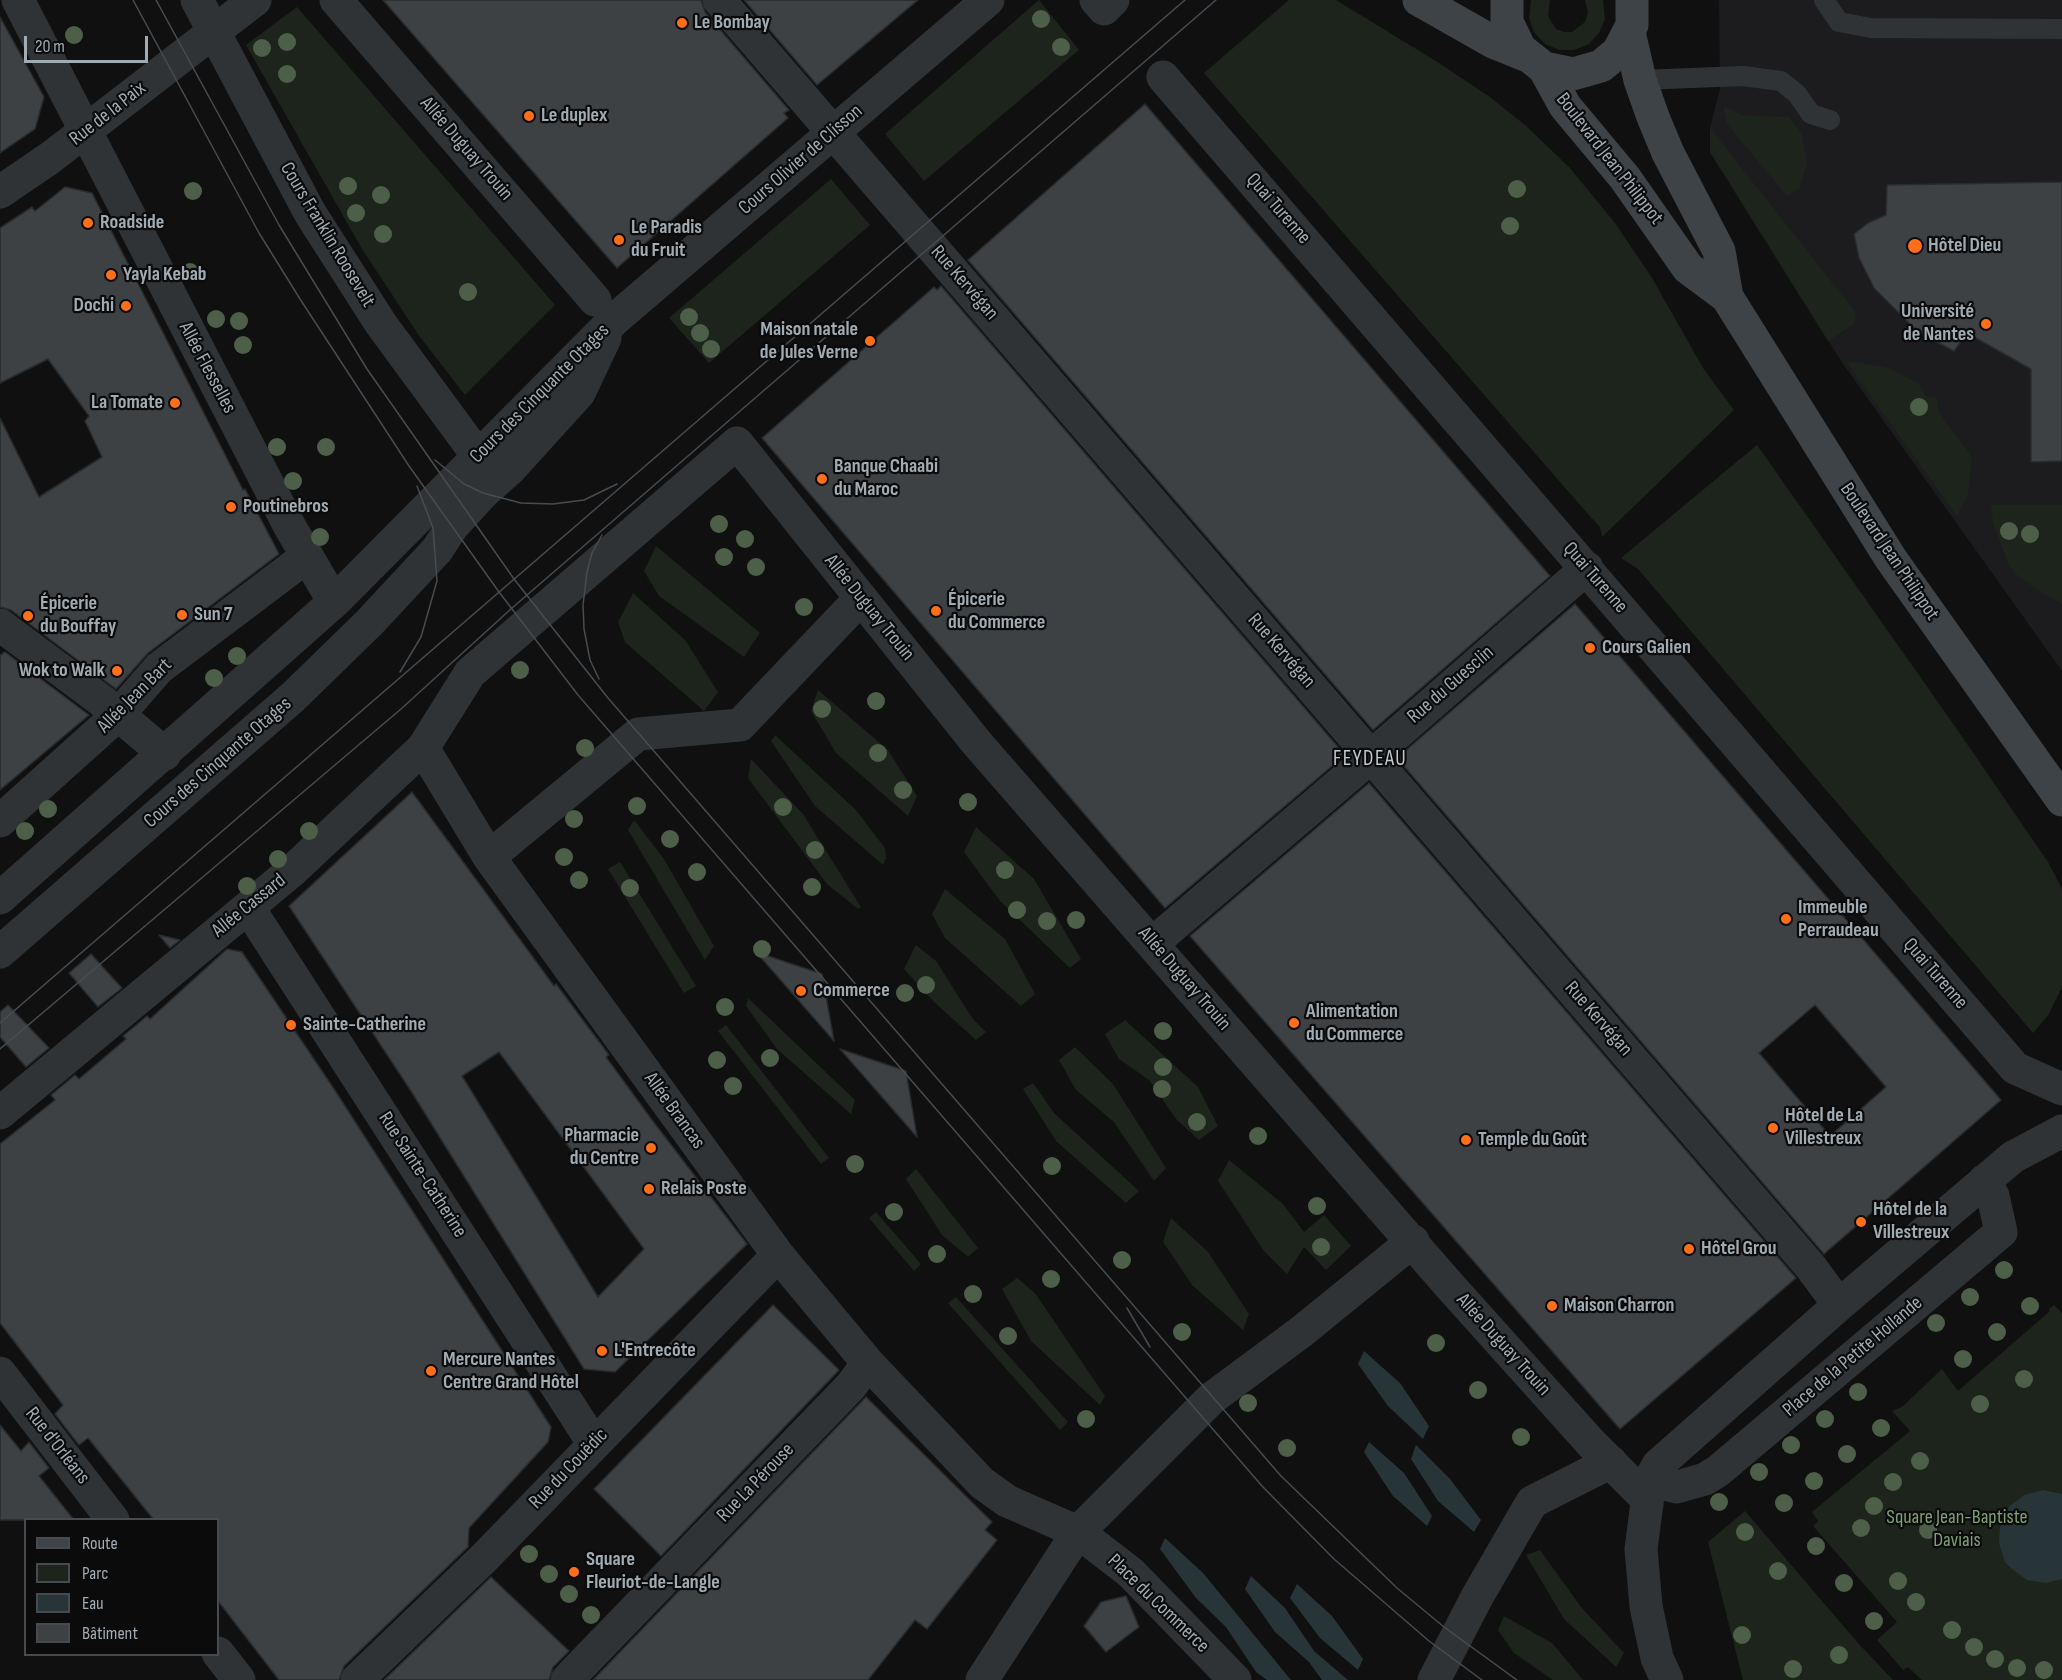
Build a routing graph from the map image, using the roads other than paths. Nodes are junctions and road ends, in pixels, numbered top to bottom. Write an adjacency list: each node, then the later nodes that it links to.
1 (18, 0): 19 (street, Allée Flesselles)
2 (196, 0): 14 (street, Cours Franklin Roosevelt)
3 (255, 0): 14 (street, Rue de la Paix)
4 (336, 0): 23 (street, Allée Duguay Trouin)
5 (719, 0): 20 (street, Rue Kervégan)
6 (988, 0): 20 (street, Cours Olivier de Clisson)
7 (1096, 0): 8 (street)
8 (1113, 0)
9 (1419, 0): 15 (main road)
10 (1507, 0): 15 (main road, Boulevard Jean Philippot)
11 (1824, 0): 13 (lane)
12 (1633, 9): 15 (main road); 17 (main road, Boulevard Jean Philippot)
13 (2062, 29)
14 (213, 32): 19 (street, Rue de la Paix); 24 (street, Cours Franklin Roosevelt)
15 (1534, 62): 22 (main road, Boulevard Jean Philippot)
16 (1163, 77): 26 (street, Quai Turenne)
17 (1640, 80): 18 (lane); 22 (main road, Boulevard Jean Philippot)
18 (1830, 120)
19 (87, 130): 21 (street, Rue de la Paix); 25 (street, Allée Flesselles)
20 (834, 132): 23 (street, Cours Olivier de Clisson); 34 (street, Rue Kervégan)
21 (0, 192)
22 (1727, 297): 35 (main road, Boulevard Jean Philippot)
23 (604, 310): 24 (street, Cours des Cinquante Otages); 41 (street, Cours des Cinquante Otages)
24 (478, 456): 28 (street, Cours des Cinquante Otages)
25 (306, 557): 28 (street, Allée Flesselles); 31 (street, Allée Jean Bart)
26 (1587, 568): 34 (street, Rue du Guesclin); 42 (street, Quai Turenne)
27 (860, 599): 30 (street, Allée Duguay Trouin); 37 (street); 40 (street, Allée Duguay Trouin)
28 (334, 602): 33 (street, Cours des Cinquante Otages)
29 (0, 625): 31 (street)
30 (470, 673): 32 (street, Allée Cassard)
31 (119, 714): 33 (street); 36 (street, Allée Jean Bart)
32 (423, 748): 37 (street, Allée Brancas); 39 (street, Allée Cassard)
33 (165, 754): 38 (street, Cours des Cinquante Otages)
34 (1371, 756): 40 (street, Rue du Guesclin); 48 (street, Rue Kervégan)
35 (2062, 800)
36 (0, 821)
37 (489, 857): 47 (street, Allée Brancas)
38 (0, 898)
39 (248, 907): 43 (street, Allée Cassard); 51 (street, Rue Sainte-Catherine)
40 (1153, 943): 46 (street, Allée Duguay Trouin)
41 (0, 952)
42 (2062, 1089)
43 (0, 1113)
44 (2062, 1131): 45 (street)
45 (1984, 1181): 48 (street); 53 (street, Place de la Petite Hollande)
46 (1413, 1241): 52 (street, Allée Duguay Trouin); 56 (street)
47 (778, 1255): 49 (street, Allée Brancas); 51 (street, Rue du Couëdic)
48 (1839, 1305): 53 (street)
49 (868, 1363): 54 (street, Allée Brancas); 60 (street, Rue La Pérouse)
50 (0, 1373): 55 (street, Rue d'Orléans)
51 (594, 1444): 59 (street, Rue du Couëdic)
52 (1611, 1462): 53 (street, Allée Duguay Trouin); 63 (street)
53 (1649, 1490): 64 (street)
54 (1007, 1501): 56 (street, Place du Commerce)
55 (111, 1518)
56 (1078, 1532): 61 (street); 62 (street, Place du Commerce)
57 (219, 1654): 58 (street)
58 (238, 1680)
59 (357, 1680)
60 (567, 1680)
61 (982, 1680)
62 (1235, 1680)
63 (1434, 1680)
64 (1667, 1680)

